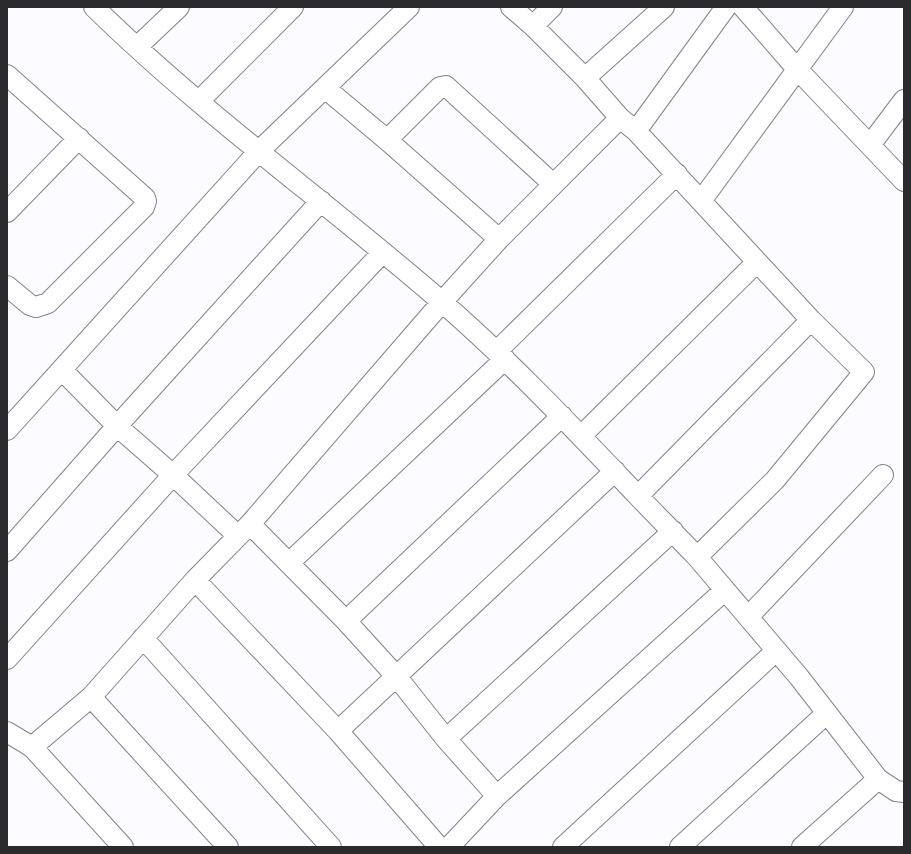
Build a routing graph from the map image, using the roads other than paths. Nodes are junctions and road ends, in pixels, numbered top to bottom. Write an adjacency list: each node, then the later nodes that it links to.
1 (94, 7): 12 (street)
2 (178, 7): 12 (street)
3 (293, 7): 18 (street)
4 (409, 7): 16 (street)
5 (511, 7): 11 (street)
6 (552, 7): 11 (street)
7 (664, 7): 15 (street)
8 (726, 7): 20 (street)
9 (743, 7): 13 (street)
10 (843, 7): 13 (street)
11 (533, 26): 15 (street)
12 (137, 47): 18 (street)
13 (796, 69): 23 (street); 29 (street)
14 (8, 78): 21 (street)
15 (585, 78): 19 (street)
16 (325, 88): 22 (street); 24 (street)
17 (904, 100): 23 (street)
18 (199, 101): 24 (street)
19 (620, 118): 20 (street); 27 (street)
20 (636, 131): 25 (street)
21 (79, 138): 30 (street); 34 (street)
22 (388, 140): 27 (street); 31 (street)
23 (870, 145): 26 (street)
24 (259, 151): 28 (street); 38 (street)
25 (677, 174): 29 (street); 37 (street)
26 (904, 181)
27 (553, 184): 31 (street)
28 (321, 200): 32 (street); 40 (street)
29 (701, 201): 33 (street)
30 (7, 212)
31 (499, 239): 35 (street)
32 (383, 252): 35 (street); 45 (street)
33 (757, 262): 36 (street); 42 (street)
34 (7, 286)
35 (442, 302): 37 (street); 47 (street)
36 (811, 320): 46 (street); 50 (street)
37 (501, 355): 39 (street); 51 (street)
38 (62, 370): 40 (street); 41 (street)
39 (562, 416): 42 (street); 55 (street)
40 (117, 426): 45 (street); 49 (street)
41 (7, 430)
42 (582, 436): 43 (street)
43 (615, 471): 46 (street); 59 (street)
44 (883, 475): 54 (street)
45 (173, 476): 47 (street); 58 (street)
46 (638, 496): 48 (street)
47 (244, 530): 51 (street); 52 (street)
48 (673, 531): 50 (street); 64 (street)
49 (7, 551)
50 (697, 557): 53 (street)
51 (289, 562): 55 (street)
52 (195, 580): 56 (street); 62 (street)
53 (725, 590): 54 (street); 68 (street)
54 (748, 617): 57 (street)
55 (346, 621): 59 (street)
56 (143, 638): 60 (street); 72 (street)
57 (776, 651): 61 (street); 73 (street)
58 (7, 659)
59 (396, 676): 62 (street); 64 (street)
60 (90, 697): 65 (street); 71 (street)
61 (827, 713): 66 (street); 74 (street)
62 (338, 731): 69 (street)
63 (7, 732): 65 (street)
64 (446, 739): 68 (street)
65 (32, 747): 70 (street)
66 (878, 779): 67 (street); 75 (street)
67 (904, 792)
68 (497, 796): 69 (street)
69 (449, 846)
70 (123, 847)
71 (228, 847)
72 (331, 847)
73 (563, 847)
74 (680, 847)
75 (802, 847)

